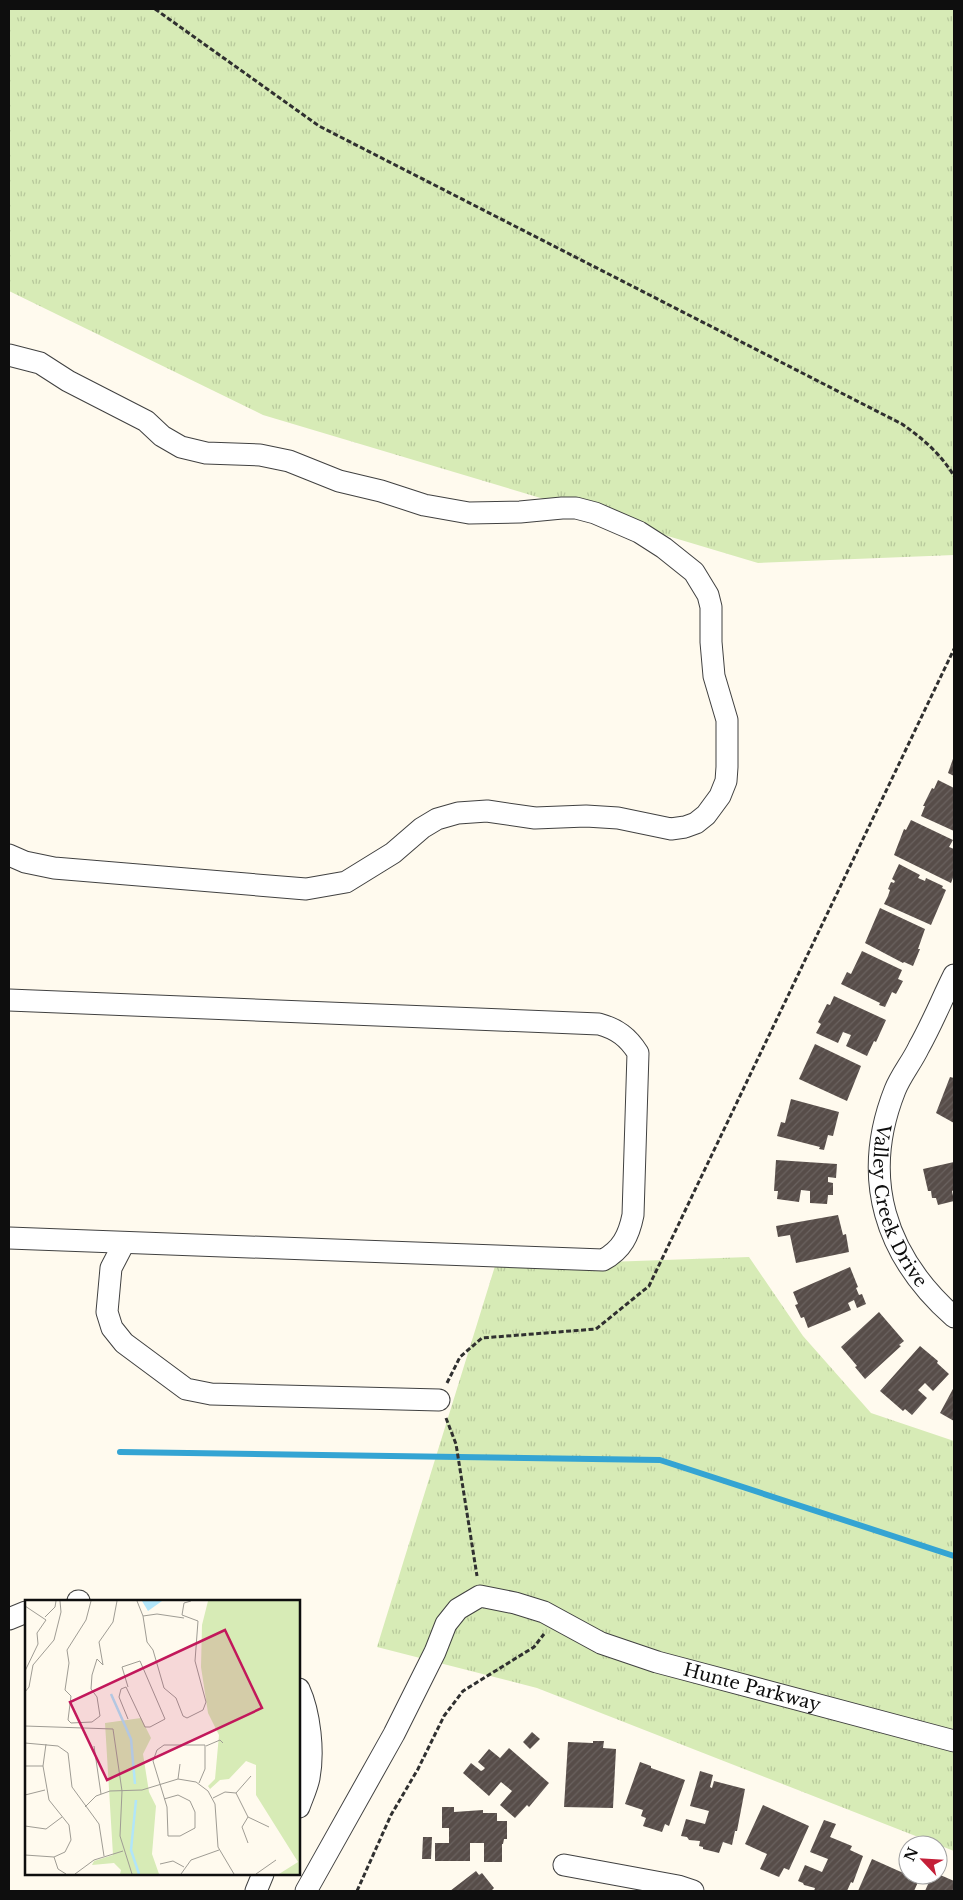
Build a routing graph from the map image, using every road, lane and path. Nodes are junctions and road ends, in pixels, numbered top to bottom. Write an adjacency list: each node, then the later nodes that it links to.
1 (155, 9): 3 (path)
2 (9, 354): 5 (street)
3 (954, 476)
4 (954, 649): 11 (path)
5 (9, 855)
6 (954, 975): 10 (street, Valley Creek Drive)
7 (9, 1000): 9 (street)
8 (9, 1238): 9 (street)
9 (124, 1243): 11 (street)
10 (954, 1317)
11 (439, 1400): 12 (path)
12 (480, 1596): 15 (street, Hunte Parkway); 22 (street)
13 (25, 1612): 14 (street)
14 (9, 1619)
15 (555, 1619): 17 (street, Hunte Parkway); 23 (path)
16 (300, 1692): 18 (street)
17 (954, 1741)
18 (300, 1804)
19 (564, 1865): 24 (street)
20 (263, 1875): 21 (street)
21 (256, 1891)
22 (306, 1891)
23 (357, 1891)
24 (693, 1891)

